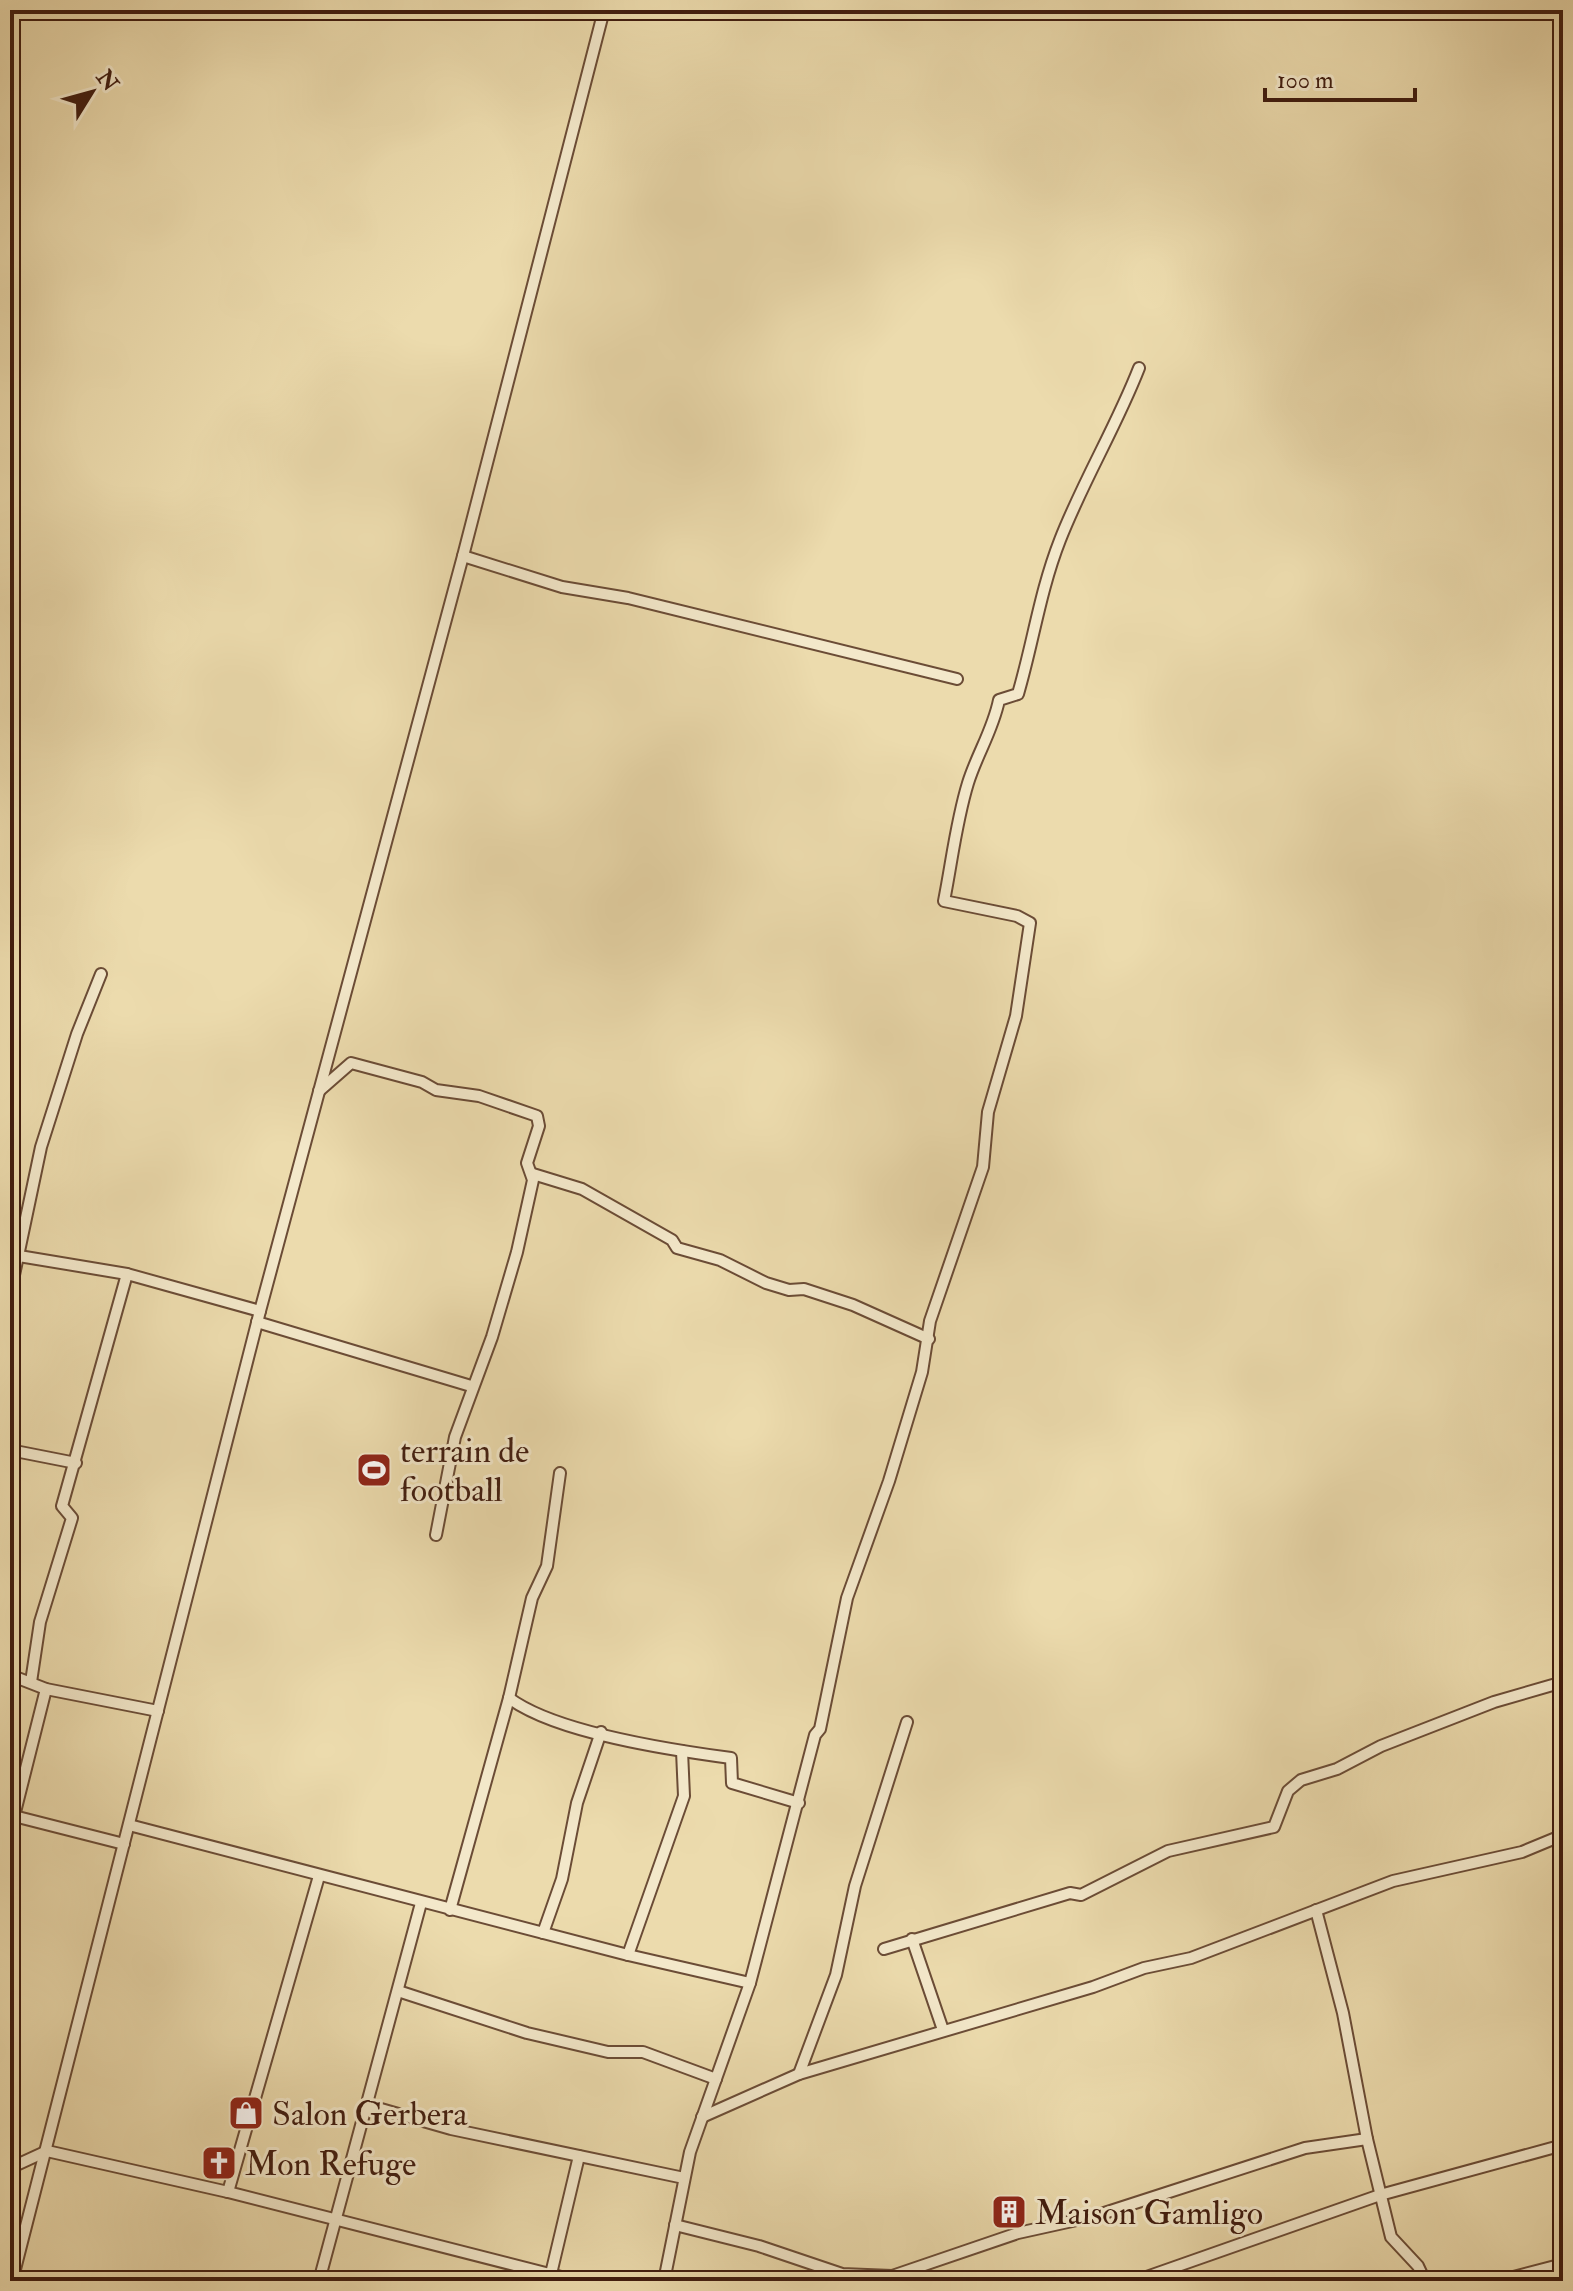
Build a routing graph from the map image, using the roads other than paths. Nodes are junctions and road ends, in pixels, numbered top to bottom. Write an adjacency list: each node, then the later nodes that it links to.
1 (604, 10): 3 (street)
2 (1139, 368): 14 (street)
3 (463, 556): 4 (street); 6 (street)
4 (957, 679)
5 (101, 974): 10 (street)
6 (329, 1056): 7 (street); 8 (street)
7 (351, 1063): 8 (street); 9 (street)
8 (319, 1091): 13 (street)
9 (533, 1174): 14 (street); 15 (street)
10 (13, 1257): 11 (street); 12 (street)
11 (127, 1274): 13 (street); 17 (street)
12 (10, 1294)
13 (259, 1317): 15 (street); 25 (street)
14 (929, 1339): 29 (street)
15 (471, 1386): 19 (street)
16 (10, 1450): 17 (street)
17 (76, 1463): 21 (street)
18 (560, 1473): 24 (street)
19 (436, 1535)
20 (10, 1675): 21 (street)
21 (31, 1682): 23 (street)
22 (1563, 1682): 40 (street)
23 (46, 1689): 25 (street); 30 (street)
24 (509, 1698): 27 (street); 37 (street)
25 (158, 1711): 31 (street)
26 (907, 1722): 46 (street)
27 (601, 1732): 28 (street); 39 (street)
28 (682, 1751): 29 (street); 42 (street)
29 (799, 1803): 43 (street)
30 (12, 1816): 32 (street); 34 (street)
31 (129, 1825): 34 (street); 35 (street)
32 (10, 1832)
33 (1563, 1835): 38 (street)
34 (124, 1844): 52 (street)
35 (319, 1876): 36 (street); 56 (street)
36 (421, 1903): 37 (street); 44 (street)
37 (450, 1910): 39 (street)
38 (1316, 1910): 45 (street); 50 (street)
39 (543, 1933): 42 (street)
40 (912, 1939): 41 (street); 45 (street)
41 (884, 1949)
42 (628, 1955): 43 (street)
43 (750, 1983): 47 (street)
44 (398, 1991): 47 (street); 48 (street)
45 (943, 2030): 46 (street)
46 (799, 2074): 49 (street)
47 (716, 2079): 49 (street)
48 (367, 2105): 53 (street); 58 (street)
49 (702, 2117): 55 (street)
50 (1367, 2139): 57 (street); 59 (street)
51 (1563, 2145): 57 (street)
52 (47, 2151): 54 (street); 56 (street); 63 (street)
53 (579, 2156): 55 (street); 61 (street)
54 (10, 2168)
55 (684, 2178): 59 (street)
56 (228, 2192): 58 (street)
57 (1380, 2195): 62 (street); 68 (street)
58 (335, 2220): 61 (street); 64 (street)
59 (675, 2225): 66 (street)
60 (1563, 2264): 69 (street)
61 (550, 2278): 65 (street)
62 (1159, 2278): 67 (street)
63 (12, 2281)
64 (319, 2281)
65 (577, 2281)
66 (664, 2281)
67 (1135, 2281)
68 (1425, 2281)
69 (1498, 2281)

